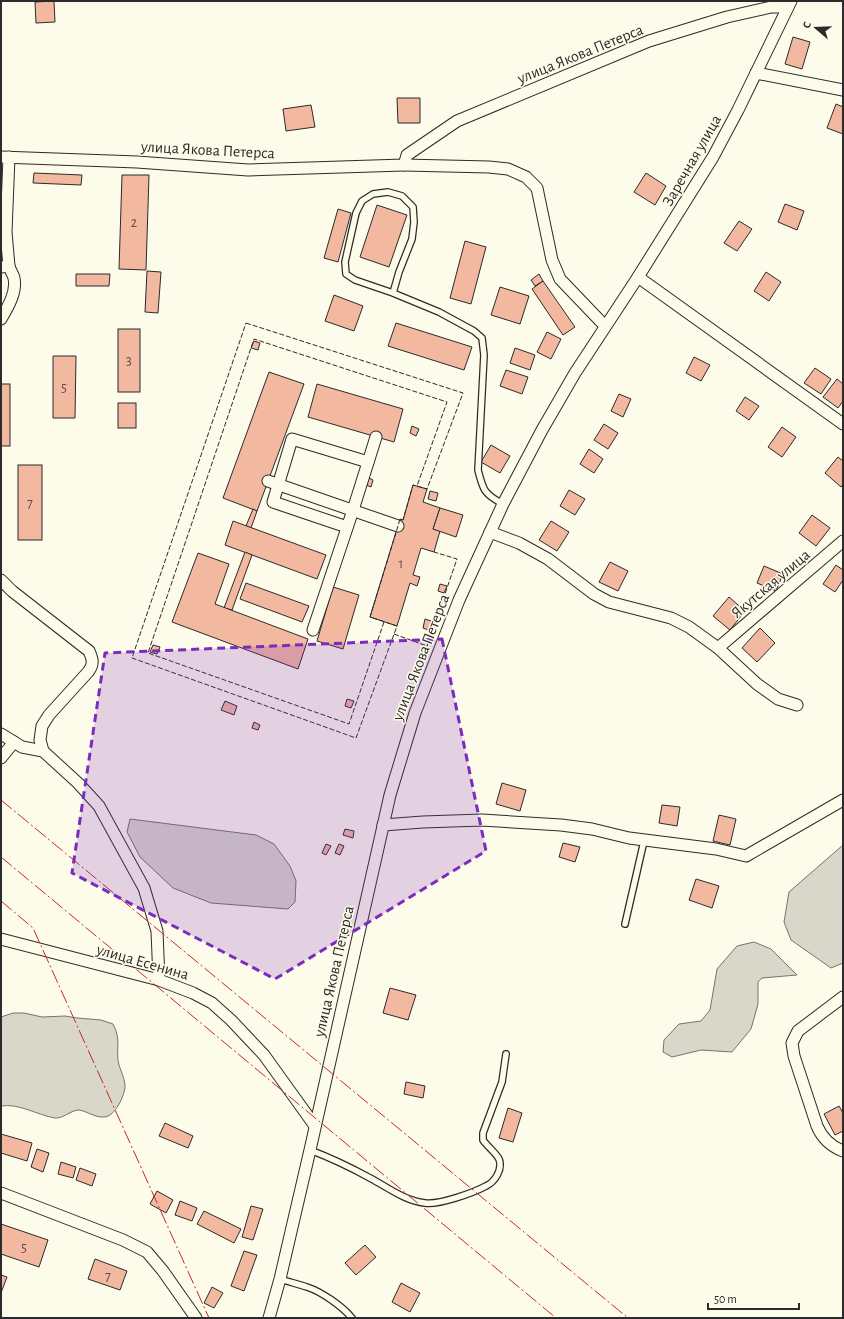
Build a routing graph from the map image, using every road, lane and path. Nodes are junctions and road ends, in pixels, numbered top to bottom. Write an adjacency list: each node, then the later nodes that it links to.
1 (789, 4): 2 (street, Заречная улица); 5 (street, улица Якова Петерса)
2 (756, 73): 3 (street); 7 (street, Заречная улица)
3 (843, 90)
4 (5, 157): 5 (street, улица Якова Петерса); 6 (street)
5 (404, 166): 10 (street, улица Якова Петерса)
6 (5, 266): 9 (street)
7 (638, 277): 10 (street, Заречная улица); 11 (street)
8 (393, 293): 8 (lane); 15 (lane)
9 (1, 319)
10 (605, 326): 15 (street, улица Якова Петерса)
11 (843, 424)
12 (376, 437): 13 (street)
13 (368, 462): 14 (street); 16 (street)
14 (273, 482): 16 (street); 18 (street)
15 (503, 504): 19 (street, улица Якова Петерса)
16 (353, 510): 17 (street); 18 (street)
17 (398, 526)
18 (347, 527): 22 (street)
19 (490, 532): 23 (street); 30 (street, улица Якова Петерса)
20 (843, 541): 23 (street, Якутская улица)
21 (1, 580): 27 (street)
22 (313, 630)
23 (718, 648): 24 (street)
24 (797, 705)
25 (1, 734): 26 (street)
26 (14, 742): 27 (street); 28 (street)
27 (44, 751): 34 (street)
28 (1, 758)
29 (843, 800): 31 (street)
30 (383, 825): 31 (street); 37 (street, улица Якова Петерса)
31 (644, 841): 32 (lane)
32 (625, 924)
33 (1, 939): 34 (street, улица Есенина)
34 (159, 980): 37 (street, улица Есенина)
35 (843, 997): 39 (street)
36 (506, 1054): 38 (lane)
37 (315, 1126): 38 (street, улица Якова Петерса)
38 (310, 1150): 41 (street, улица Якова Петерса)
39 (843, 1150)
40 (1, 1193): 42 (street)
41 (280, 1279): 43 (street, улица Якова Петерса); 44 (lane)
42 (196, 1318)
43 (269, 1318)
44 (352, 1318)

